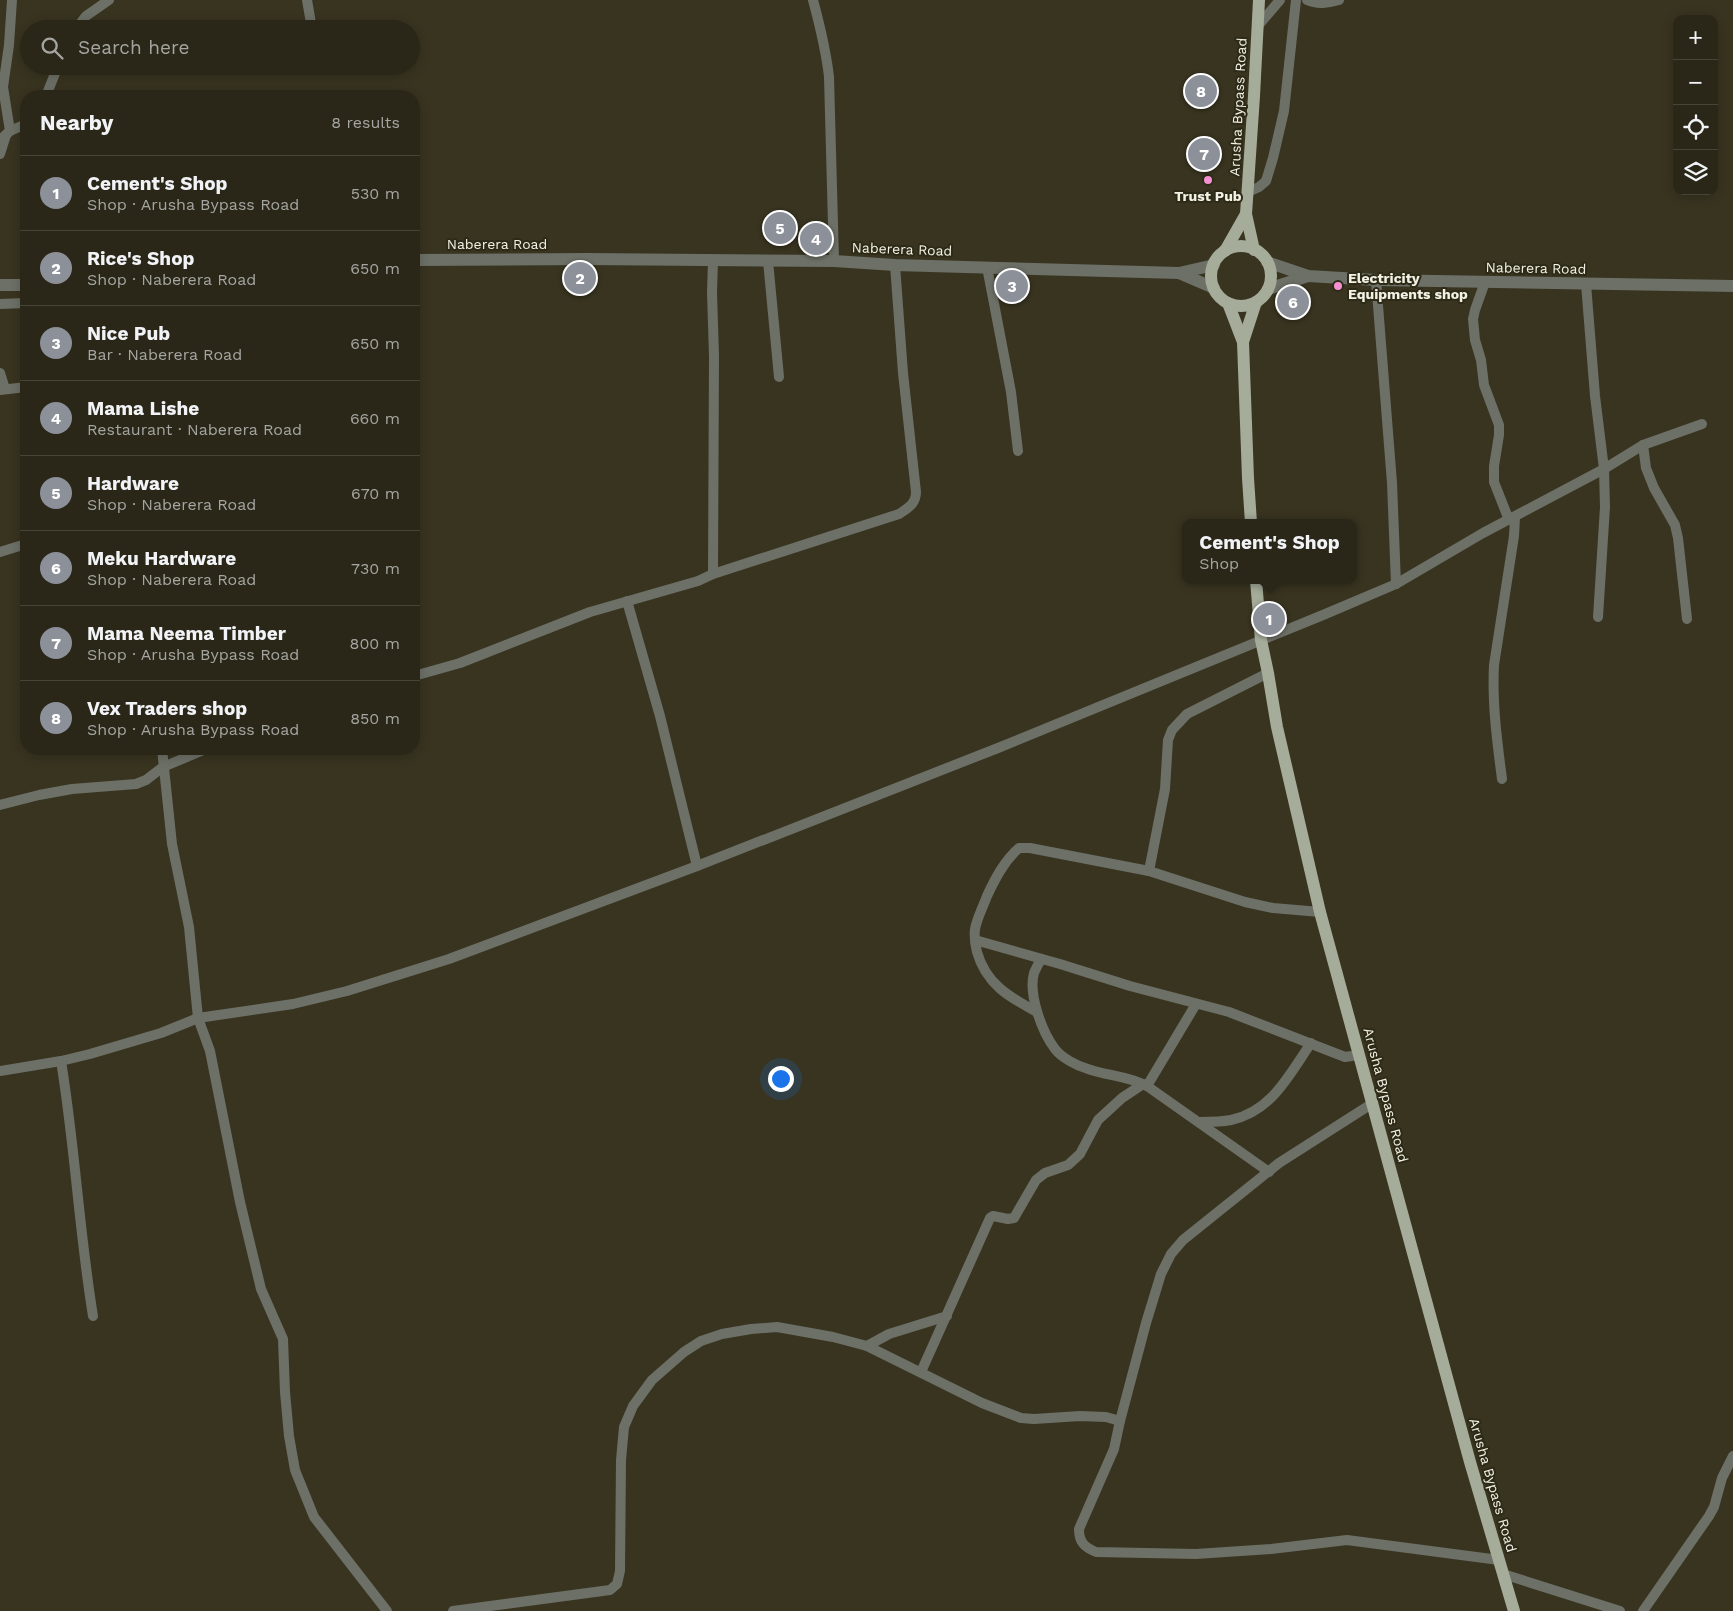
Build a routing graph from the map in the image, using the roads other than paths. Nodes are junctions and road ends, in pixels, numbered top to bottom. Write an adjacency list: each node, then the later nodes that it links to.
1 (12, 0): 13 (street)
2 (109, 0): 10 (street)
3 (307, 0): 11 (street)
4 (813, 0): 27 (street)
5 (1259, 0): 12 (main road, Arusha Bypass Road)
6 (1280, 0): 12 (street)
7 (1296, 0): 20 (street)
8 (1307, 0): 9 (street)
9 (1339, 0)
10 (85, 20)
11 (310, 20)
12 (1256, 27): 20 (main road, Arusha Bypass Road)
13 (5, 42): 16 (street)
14 (54, 75): 15 (street)
15 (48, 90)
16 (2, 96): 18 (street)
17 (20, 127): 18 (street)
18 (5, 135): 19 (street)
19 (0, 154)
20 (1248, 192): 21 (main road, Arusha Bypass Road)
21 (1246, 214): 22 (main road, Arusha Bypass Road); 23 (main road, Arusha Bypass Road)
22 (1254, 250): 23 (main road); 28 (main road)
23 (1225, 251): 30 (main road, Arusha Bypass Road)
24 (420, 260): 25 (street, Naberera Road)
25 (714, 260): 26 (street, Naberera Road); 59 (street)
26 (768, 261): 27 (street, Naberera Road); 48 (street)
27 (834, 262): 29 (street, Naberera Road)
28 (1267, 262): 33 (street, Naberera Road); 41 (main road)
29 (895, 265): 31 (street, Naberera Road); 59 (street)
30 (1214, 265): 32 (street, Naberera Road); 40 (main road)
31 (987, 267): 32 (street, Naberera Road); 53 (street)
32 (1179, 273): 40 (street, Naberera Road)
33 (1308, 276): 34 (street, Naberera Road); 41 (street, Naberera Road)
34 (1376, 280): 35 (street, Naberera Road); 61 (street)
35 (1485, 282): 36 (street, Naberera Road); 56 (street)
36 (1586, 284): 39 (street, Naberera Road); 54 (street)
37 (0, 285): 38 (street)
38 (20, 285)
39 (1733, 286)
40 (1214, 288): 44 (main road)
41 (1268, 289): 42 (main road)
42 (1256, 302): 44 (main road); 46 (main road)
43 (20, 303): 45 (street)
44 (1228, 303): 46 (main road)
45 (0, 304)
46 (1243, 342): 55 (main road)
47 (0, 373): 50 (street)
48 (779, 377)
49 (20, 388): 50 (street)
50 (3, 389)
51 (1702, 424): 52 (street)
52 (1643, 445): 54 (street); 64 (street)
53 (1018, 451)
54 (1604, 470): 56 (street); 63 (street)
55 (1252, 519)
56 (1512, 519): 61 (street); 71 (street)
57 (20, 546): 58 (street)
58 (0, 552)
59 (712, 574): 62 (street)
60 (1256, 584): 65 (main road, Arusha Bypass Road)
61 (1396, 584): 65 (street)
62 (627, 601): 67 (street); 73 (street)
63 (1598, 617)
64 (1687, 619)
65 (1260, 640): 66 (main road, Arusha Bypass Road); 73 (street)
66 (1268, 673): 74 (street); 75 (main road, Arusha Bypass Road)
67 (420, 674)
68 (162, 755): 70 (street)
69 (192, 755): 70 (street)
70 (163, 767): 72 (street); 80 (street)
71 (1502, 779)
72 (0, 804)
73 (697, 866): 80 (street)
74 (1150, 871): 75 (street); 76 (street)
75 (1320, 912): 82 (main road, Arusha Bypass Road)
76 (975, 940): 77 (street); 79 (street)
77 (1041, 959): 78 (street); 79 (street)
78 (1196, 1004): 81 (street); 85 (street)
79 (1037, 1012): 85 (street)
80 (198, 1018): 83 (street); 97 (street)
81 (1311, 1043): 82 (street); 87 (street)
82 (1360, 1055): 86 (main road, Arusha Bypass Road)
83 (62, 1061): 84 (street); 89 (street)
84 (0, 1071)
85 (1145, 1085): 87 (street); 90 (street)
86 (1373, 1103): 88 (street); 95 (main road, Arusha Bypass Road)
87 (1199, 1122): 88 (street)
88 (1269, 1172): 93 (street)
89 (93, 1316)
90 (946, 1316): 91 (street); 92 (street)
91 (867, 1346): 92 (street); 98 (street)
92 (921, 1372): 93 (street)
93 (1120, 1421): 95 (street)
94 (1733, 1456): 101 (street)
95 (1499, 1560): 96 (main road, Arusha Bypass Road)
96 (1503, 1574): 99 (main road, Arusha Bypass Road); 100 (street)
97 (387, 1611)
98 (453, 1611)
99 (1514, 1611)
100 (1620, 1611)
101 (1643, 1611)

